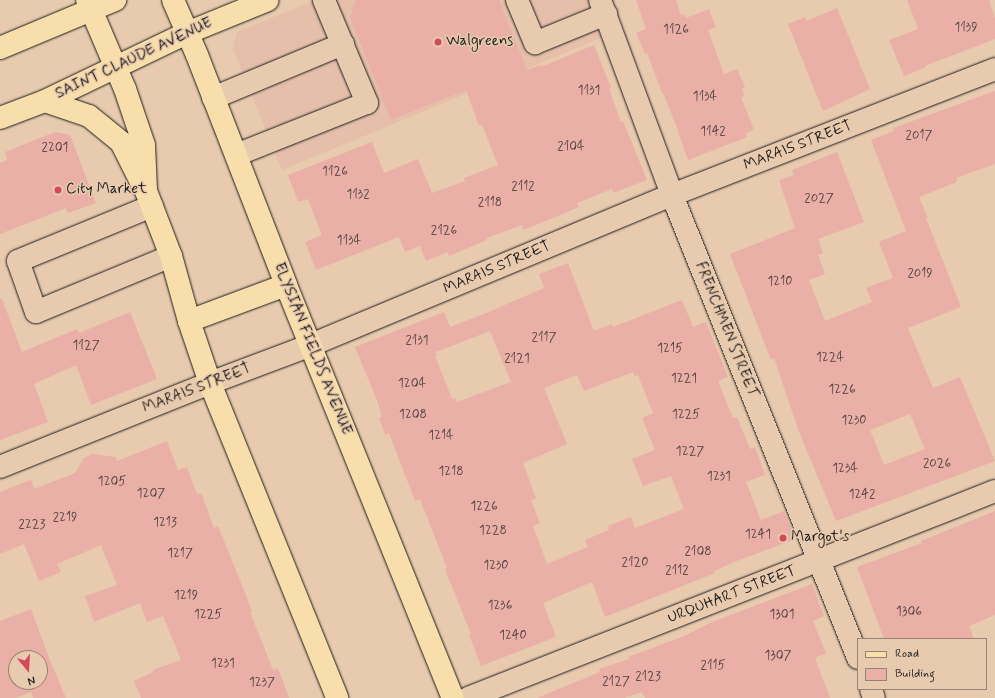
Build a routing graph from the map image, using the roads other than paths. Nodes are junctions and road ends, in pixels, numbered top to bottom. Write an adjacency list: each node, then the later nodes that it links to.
1 (115, 0): 6 (main road)
2 (173, 0): 8 (main road, ELYSIAN FIELDS AVENUE)
3 (268, 0): 8 (main road, SAINT CLAUDE AVENUE)
4 (324, 0): 9 (street)
5 (517, 0): 7 (street)
6 (88, 5): 10 (main road); 11 (main road)
7 (603, 7): 17 (street, FRENCHMEN STREET)
8 (187, 33): 11 (main road, SAINT CLAUDE AVENUE); 13 (main road, ELYSIAN FIELDS AVENUE)
9 (343, 44): 13 (street); 16 (street)
10 (0, 48)
11 (115, 67): 14 (main road, SAINT CLAUDE AVENUE); 18 (main road)
12 (995, 69): 17 (street, MARAIS STREET)
13 (213, 98): 16 (main road, ELYSIAN FIELDS AVENUE)
14 (45, 101): 15 (main road, SAINT CLAUDE AVENUE); 18 (main road)
15 (0, 118)
16 (236, 155): 20 (main road, ELYSIAN FIELDS AVENUE)
17 (672, 195): 22 (street, MARAIS STREET); 26 (street, FRENCHMEN STREET)
18 (149, 199): 19 (main road); 19 (street)
19 (172, 256): 21 (main road)
20 (286, 285): 21 (main road); 22 (main road, ELYSIAN FIELDS AVENUE)
21 (190, 321): 23 (main road)
22 (311, 345): 23 (street, MARAIS STREET); 29 (main road, ELYSIAN FIELDS AVENUE)
23 (210, 383): 24 (street, MARAIS STREET); 28 (main road)
24 (0, 467)
25 (995, 491): 26 (street, URQUHART STREET)
26 (819, 561): 27 (street, FRENCHMEN STREET); 30 (street, URQUHART STREET)
27 (857, 656)
28 (338, 698)
29 (453, 698)
30 (468, 698)

